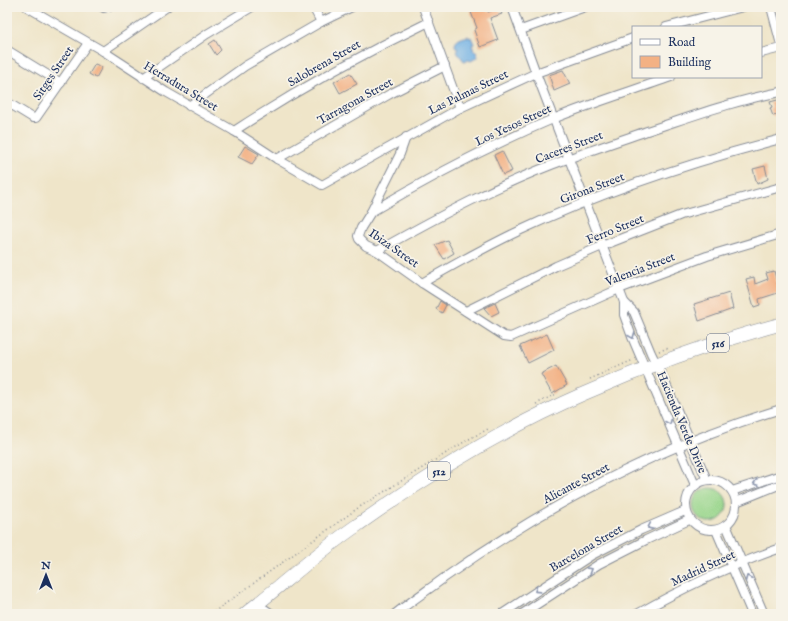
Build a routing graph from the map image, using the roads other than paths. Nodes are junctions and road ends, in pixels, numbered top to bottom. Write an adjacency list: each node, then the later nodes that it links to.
1 (27, 7): 18 (street, Herradura Street)
2 (102, 7): 3 (street)
3 (108, 7)
4 (167, 7): 22 (street)
5 (252, 7): 26 (street)
6 (313, 7): 13 (street)
7 (352, 7): 13 (street)
8 (423, 7): 14 (street)
9 (512, 7): 16 (street)
10 (585, 7): 16 (street)
11 (743, 7): 15 (street)
12 (771, 7): 19 (street)
13 (321, 22): 31 (street)
14 (429, 22): 24 (street); 34 (street, Salobrena Street)
15 (670, 26)
16 (521, 30): 25 (street)
17 (632, 38): 25 (street, Las Palmas Street)
18 (88, 43): 22 (street, Herradura Street); 28 (street, Sitges Street)
19 (781, 45)
20 (781, 48): 23 (street)
21 (7, 50): 28 (street)
22 (103, 51): 26 (street, Herradura Street)
23 (762, 53)
24 (445, 66): 32 (street); 38 (street, Tarragona Street)
25 (536, 73): 32 (street, Las Palmas Street); 33 (street)
26 (143, 78): 31 (street, Herradura Street)
27 (668, 78): 33 (street, Los Yesos Street)
28 (61, 83): 30 (street, Sitges Street)
29 (781, 92): 37 (street, Caceres Street)
30 (7, 102)
31 (188, 106): 34 (street, Herradura Street)
32 (460, 108): 35 (street, Las Palmas Street)
33 (554, 119): 37 (street); 42 (street, Los Yesos Street)
34 (234, 131): 38 (street, Herradura Street)
35 (406, 137): 39 (street, Las Palmas Street); 42 (street, Ibiza Street)
36 (781, 139): 41 (street, Girona Street)
37 (569, 158): 41 (street); 45 (street, Caceres Street)
38 (277, 159): 39 (street, Herradura Street)
39 (322, 185)
40 (781, 187): 44 (street, Ferro Street)
41 (585, 202): 44 (street); 46 (street, Girona Street)
42 (371, 212): 45 (street, Ibiza Street)
43 (781, 234): 47 (street, Valencia Street)
44 (602, 246): 47 (street); 48 (street, Ferro Street)
45 (376, 250): 46 (street, Ibiza Street)
46 (422, 283): 48 (street, Ibiza Street)
47 (619, 288): 50 (street, Valencia Street); 51 (street)
48 (466, 311): 50 (street, Ibiza Street)
49 (781, 324): 51 (main road, 516)
50 (511, 337)
51 (651, 366): 53 (street, Hacienda Verde Drive); 54 (street, Hacienda Verde Drive, one-way to 54); 68 (main road, 512)
52 (781, 409): 53 (street, Alicante Street)
53 (690, 441): 54 (street, Alicante Street); 56 (street, Hacienda Verde Drive)
54 (679, 446): 58 (street, Hacienda Verde Drive); 69 (street, Alicante Street)
55 (781, 475): 59 (street, one-way to 59)
56 (707, 480): 58 (street); 59 (street)
57 (781, 484): 60 (street)
58 (695, 485): 61 (street)
59 (732, 491): 60 (street)
60 (736, 502): 63 (street)
61 (685, 511): 62 (street); 71 (street, Barcelona Street, one-way to 71)
62 (689, 520): 64 (street); 72 (street, Barcelona Street, one-way to 62)
63 (726, 525): 64 (street); 66 (street)
64 (716, 530): 67 (street)
65 (781, 548): 66 (street, Madrid Street)
66 (742, 563): 67 (street, Madrid Street); 75 (street, one-way to 66)
67 (732, 567): 73 (street, Madrid Street); 74 (street)
68 (252, 610): 70 (street)
69 (399, 613)
70 (272, 614)
71 (502, 614)
72 (522, 614)
73 (637, 614)
74 (752, 614)
75 (764, 614)

